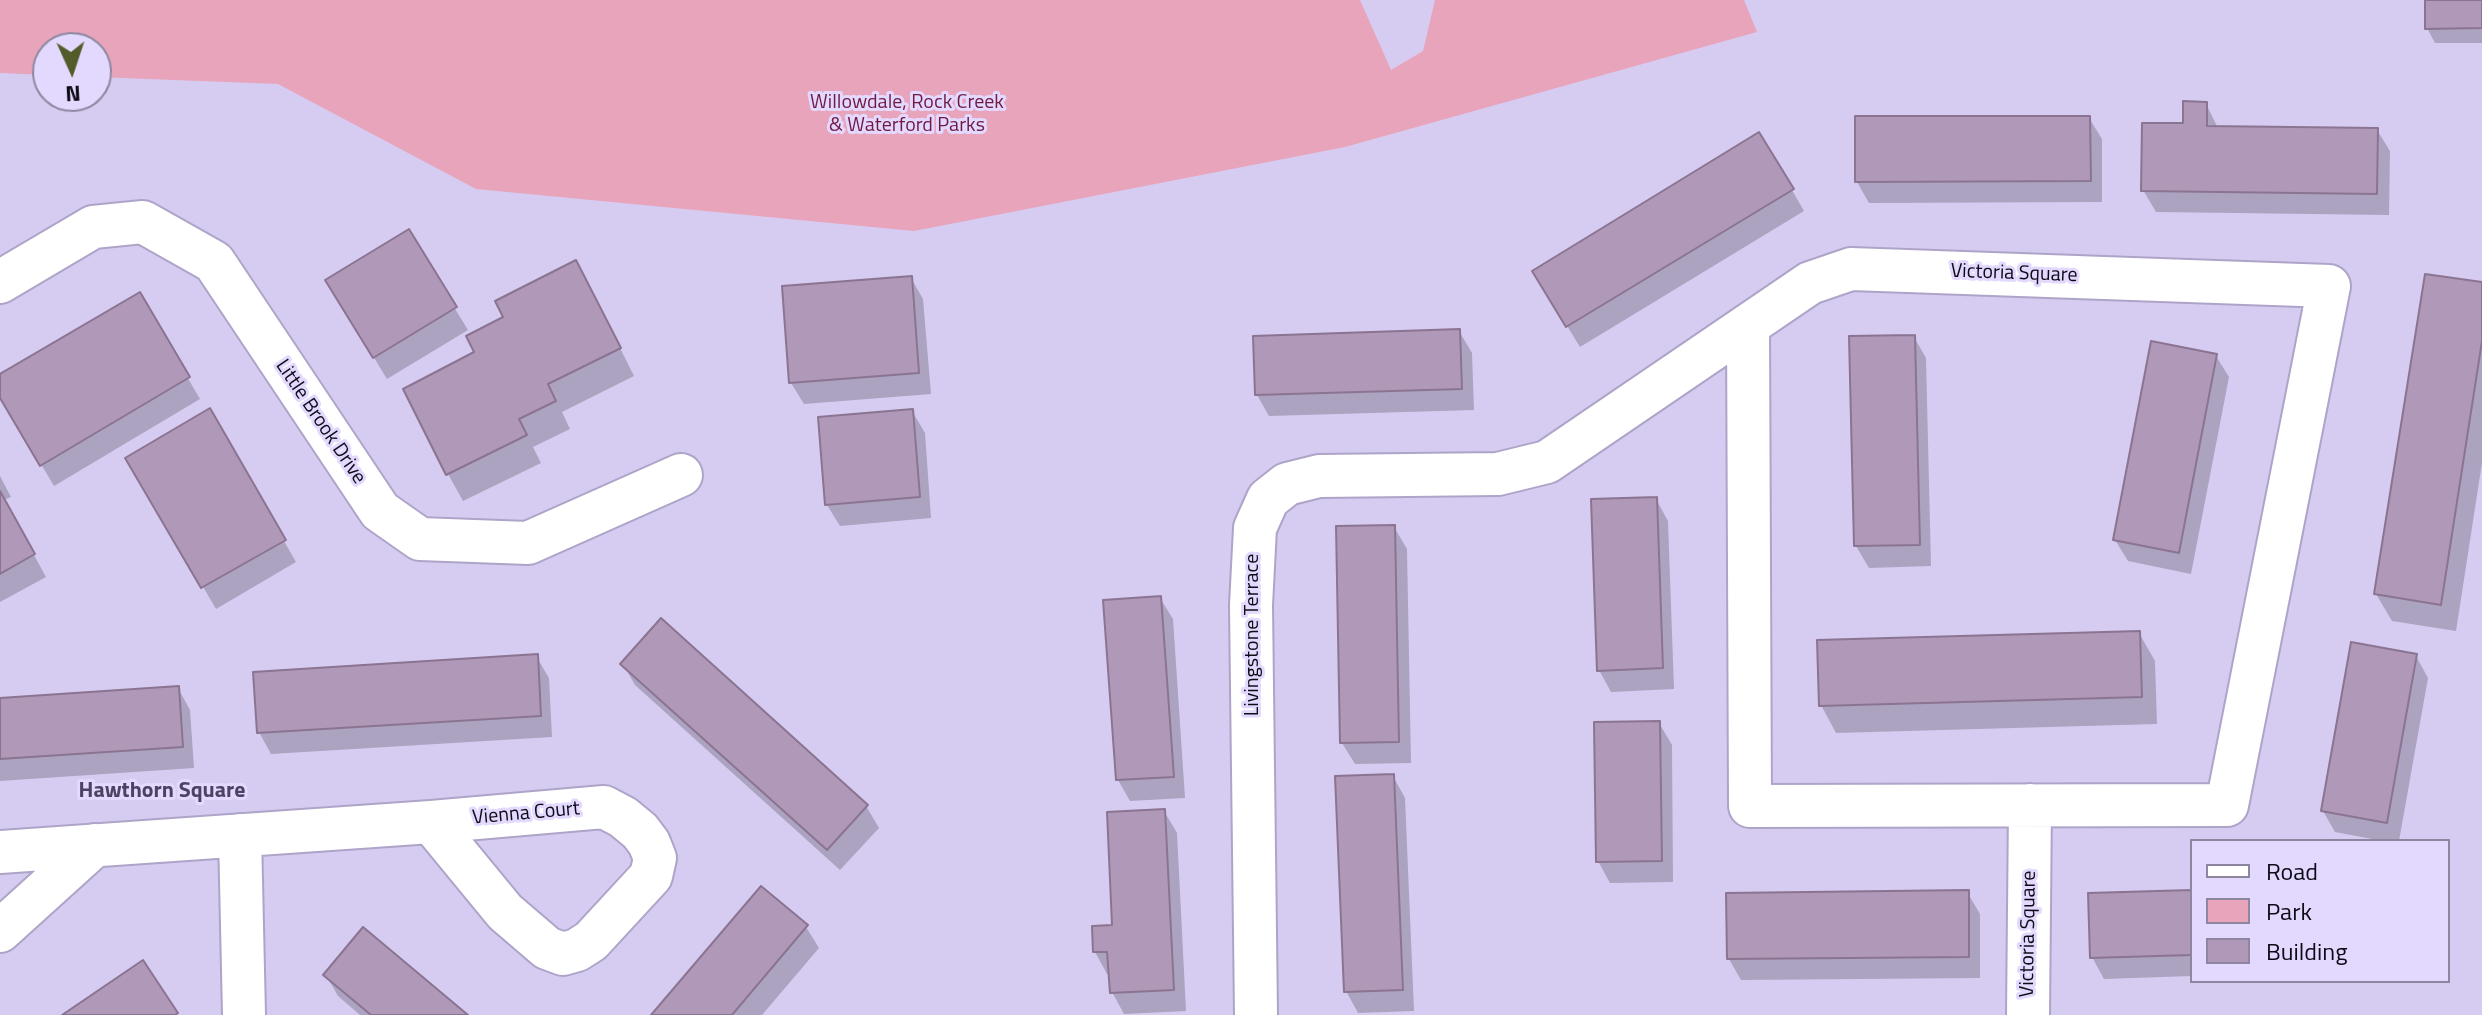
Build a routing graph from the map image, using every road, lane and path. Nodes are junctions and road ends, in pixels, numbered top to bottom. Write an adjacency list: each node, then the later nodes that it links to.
1 (0, 282): 3 (street, Little Brook Drive)
2 (1748, 326): 4 (street, Victoria Square); 4 (street, Victoria Square); 11 (street, Livingstone Terrace)
3 (681, 475)
4 (2030, 805): 12 (street, Victoria Square)
5 (431, 822): 5 (street, Vienna Court); 6 (street, Vienna Court)
6 (240, 835): 7 (street, Vienna Court); 10 (street)
7 (95, 845): 8 (street, Vienna Court); 9 (street)
8 (0, 852)
9 (0, 931)
10 (244, 1015)
11 (1256, 1015)
12 (2028, 1015)

